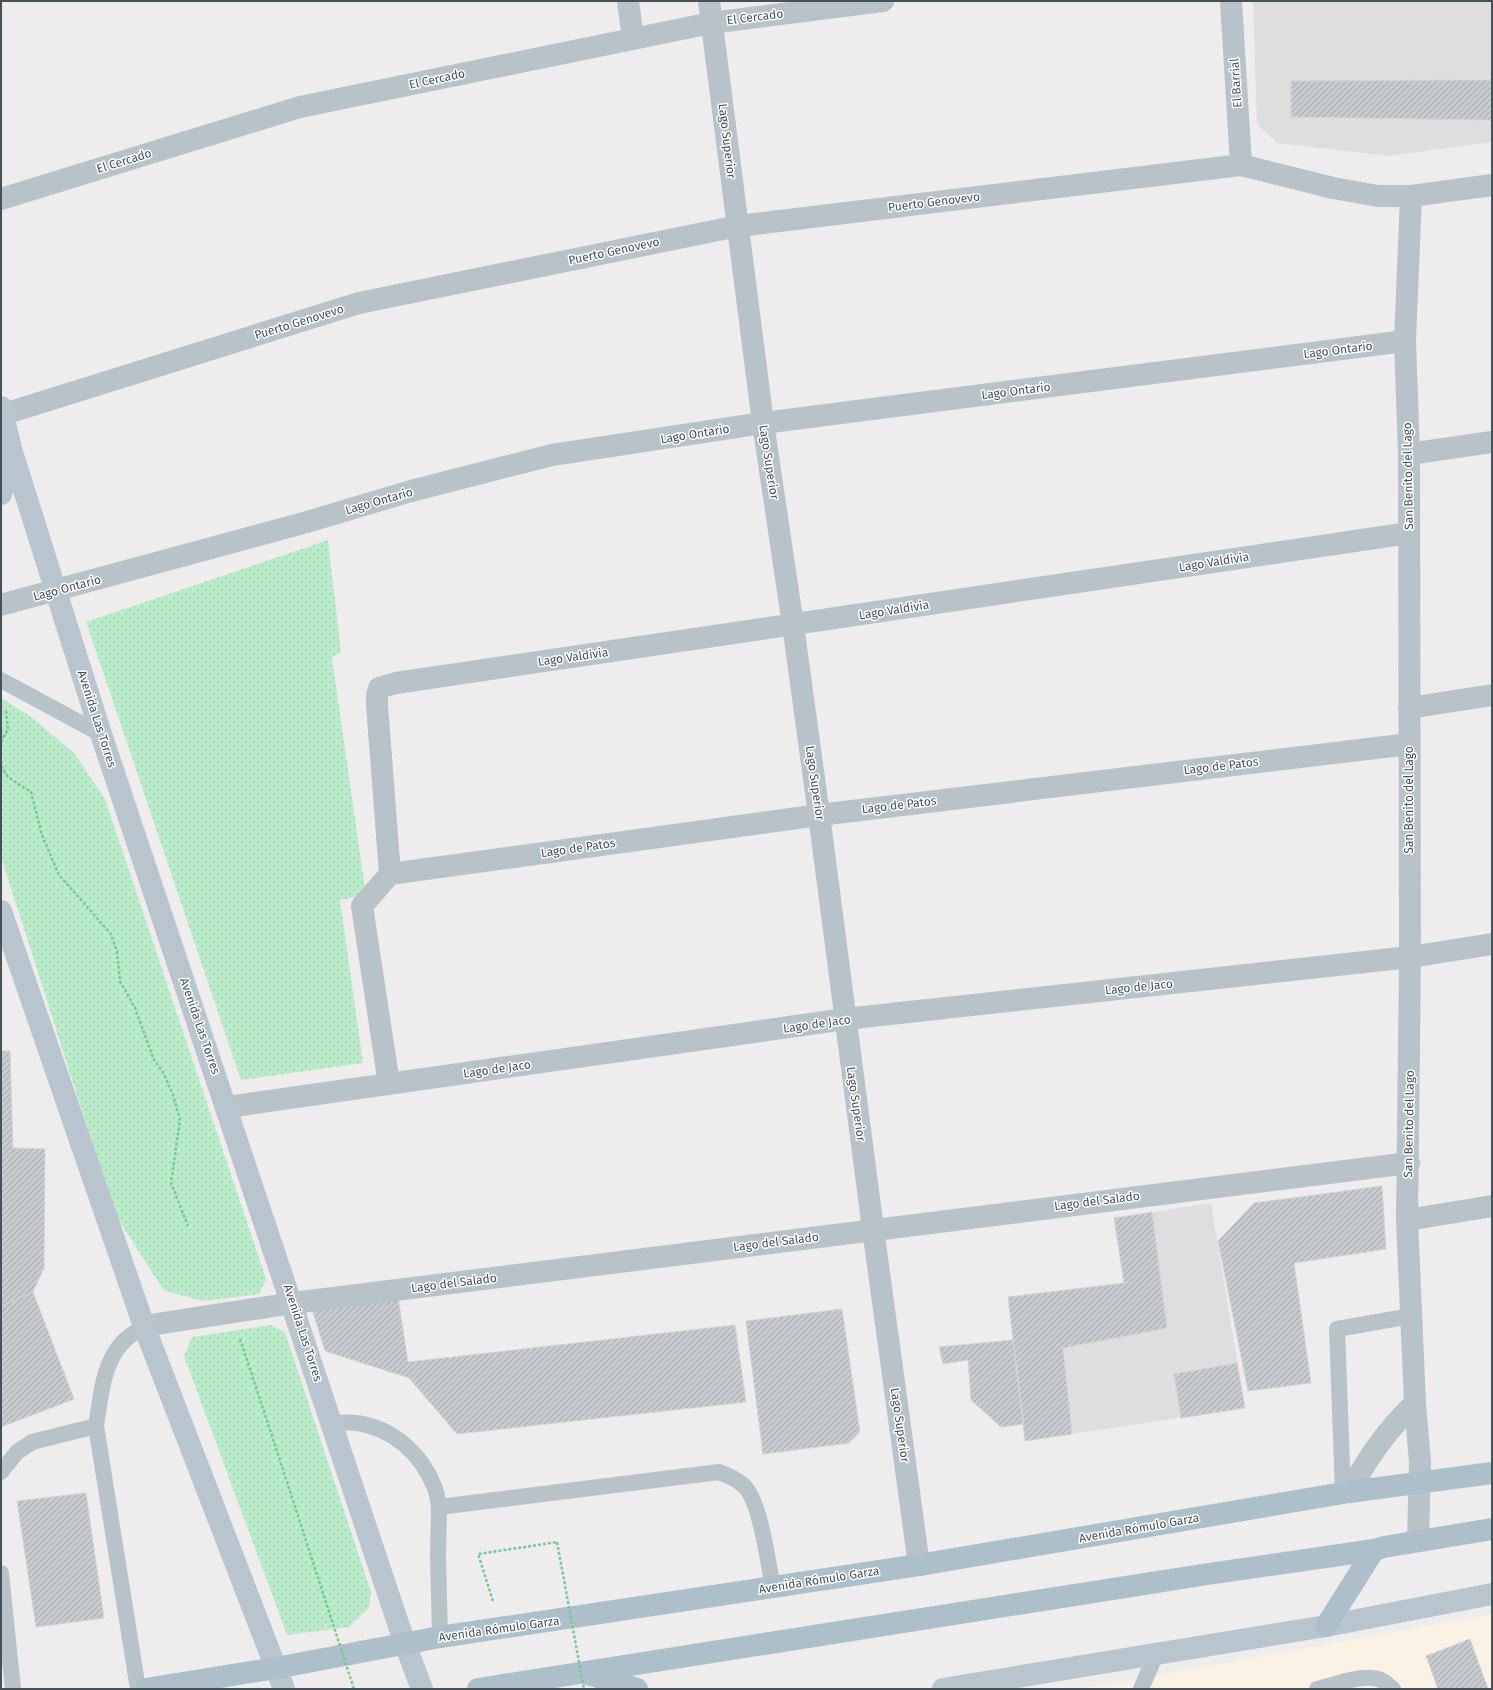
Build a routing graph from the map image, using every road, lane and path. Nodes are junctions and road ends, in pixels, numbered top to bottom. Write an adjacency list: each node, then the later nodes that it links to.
1 (628, 1): 6 (street)
2 (709, 1): 5 (street, Lago Superior)
3 (883, 1): 5 (street, El Cercado)
4 (1231, 1): 7 (street, El Barrial)
5 (711, 23): 6 (street, El Cercado); 11 (street, Lago Superior)
6 (633, 39): 10 (street, El Cercado)
7 (1241, 165): 9 (street); 11 (street, Puerto Genovevo)
8 (1492, 185): 9 (street)
9 (1411, 196): 12 (street, San Benito del Lago)
10 (1, 199)
11 (738, 226): 13 (street, Puerto Genovevo); 14 (street, Lago Superior)
12 (1405, 341): 14 (street, Lago Ontario); 17 (street, San Benito del Lago)
13 (2, 410): 16 (street, Avenida Las Torres)
14 (763, 423): 20 (street, Lago Ontario); 22 (street, Lago Superior)
15 (1492, 442): 17 (street)
16 (12, 452): 18 (street); 20 (street, Avenida Las Torres)
17 (1409, 454): 19 (street, San Benito del Lago)
18 (1, 494)
19 (1409, 533): 22 (street, Lago Valdivia); 25 (street, San Benito del Lago)
20 (56, 591): 21 (street, Lago Ontario); 26 (street, Avenida Las Torres)
21 (1, 605)
22 (793, 625): 29 (street, Lago Superior); 30 (street, Lago Valdivia)
23 (1, 680): 26 (lane)
24 (1492, 695): 25 (street)
25 (1409, 708): 27 (street, San Benito del Lago)
26 (102, 734): 36 (street, Avenida Las Torres)
27 (1409, 744): 29 (street, Lago de Patos); 33 (street, San Benito del Lago)
28 (1, 766): 40 (path)
29 (819, 815): 30 (street, Lago de Patos); 34 (street, Lago Superior)
30 (390, 874): 35 (street)
31 (1, 912): 45 (street)
32 (1492, 944): 33 (street, Lago de Jaco)
33 (1410, 957): 34 (street, Lago de Jaco); 37 (street, San Benito del Lago)
34 (845, 1019): 35 (street, Lago de Jaco); 41 (street, Lago Superior)
35 (389, 1084): 36 (street, Lago de Jaco)
36 (227, 1107): 42 (street, Avenida Las Torres)
37 (1409, 1163): 39 (street, San Benito del Lago); 41 (street, Lago del Salado)
38 (1492, 1206): 39 (street)
39 (1407, 1220): 44 (street, San Benito del Lago)
40 (188, 1226)
41 (873, 1229): 42 (street, Lago del Salado); 57 (street, Lago Superior)
42 (293, 1303): 43 (street, Lago del Salado); 47 (street, Avenida Las Torres)
43 (232, 1312): 45 (street, Lago del Salado); 72 (path, bridge)
44 (1411, 1316): 46 (street, San Benito del Lago); 52 (lane)
45 (144, 1326): 48 (lane); 66 (street)
46 (1415, 1403): 51 (street, San Benito del Lago); 52 (street)
47 (332, 1423): 53 (lane); 64 (street, Avenida Las Torres)
48 (96, 1426): 49 (lane); 69 (lane)
49 (1, 1472)
50 (1492, 1473): 51 (main road, Avenida Rómulo Garza)
51 (1420, 1483): 52 (main road, Avenida Rómulo Garza); 55 (street, San Benito del Lago)
52 (1346, 1492): 57 (main road, Avenida Rómulo Garza)
53 (439, 1507): 59 (lane); 63 (lane)
54 (1492, 1530): 55 (main road)
55 (1418, 1542): 56 (main road)
56 (1374, 1550): 61 (main road); 67 (main road)
57 (919, 1565): 59 (main road, Avenida Rómulo Garza)
58 (1, 1573): 68 (lane)
59 (773, 1588): 62 (main road, Avenida Rómulo Garza)
60 (1492, 1594): 61 (street)
61 (1326, 1626): 65 (street)
62 (501, 1629): 63 (main road, Avenida Rómulo Garza); 67 (path, bridge)
63 (440, 1637): 64 (main road, Avenida Rómulo Garza)
64 (405, 1644): 66 (main road, Avenida Rómulo Garza); 73 (street, Avenida Las Torres)
65 (1156, 1654): 76 (street); 77 (lane)
66 (276, 1668): 70 (main road, Avenida Rómulo Garza); 71 (street)
67 (584, 1681): 74 (main road); 75 (main road)
68 (13, 1689)
69 (138, 1689)
70 (146, 1689)
71 (284, 1689)
72 (354, 1689)
73 (422, 1689)
74 (478, 1689)
75 (637, 1689)
76 (943, 1689)
77 (1141, 1689)
78 (1317, 1689): 79 (lane)
79 (1393, 1689)

